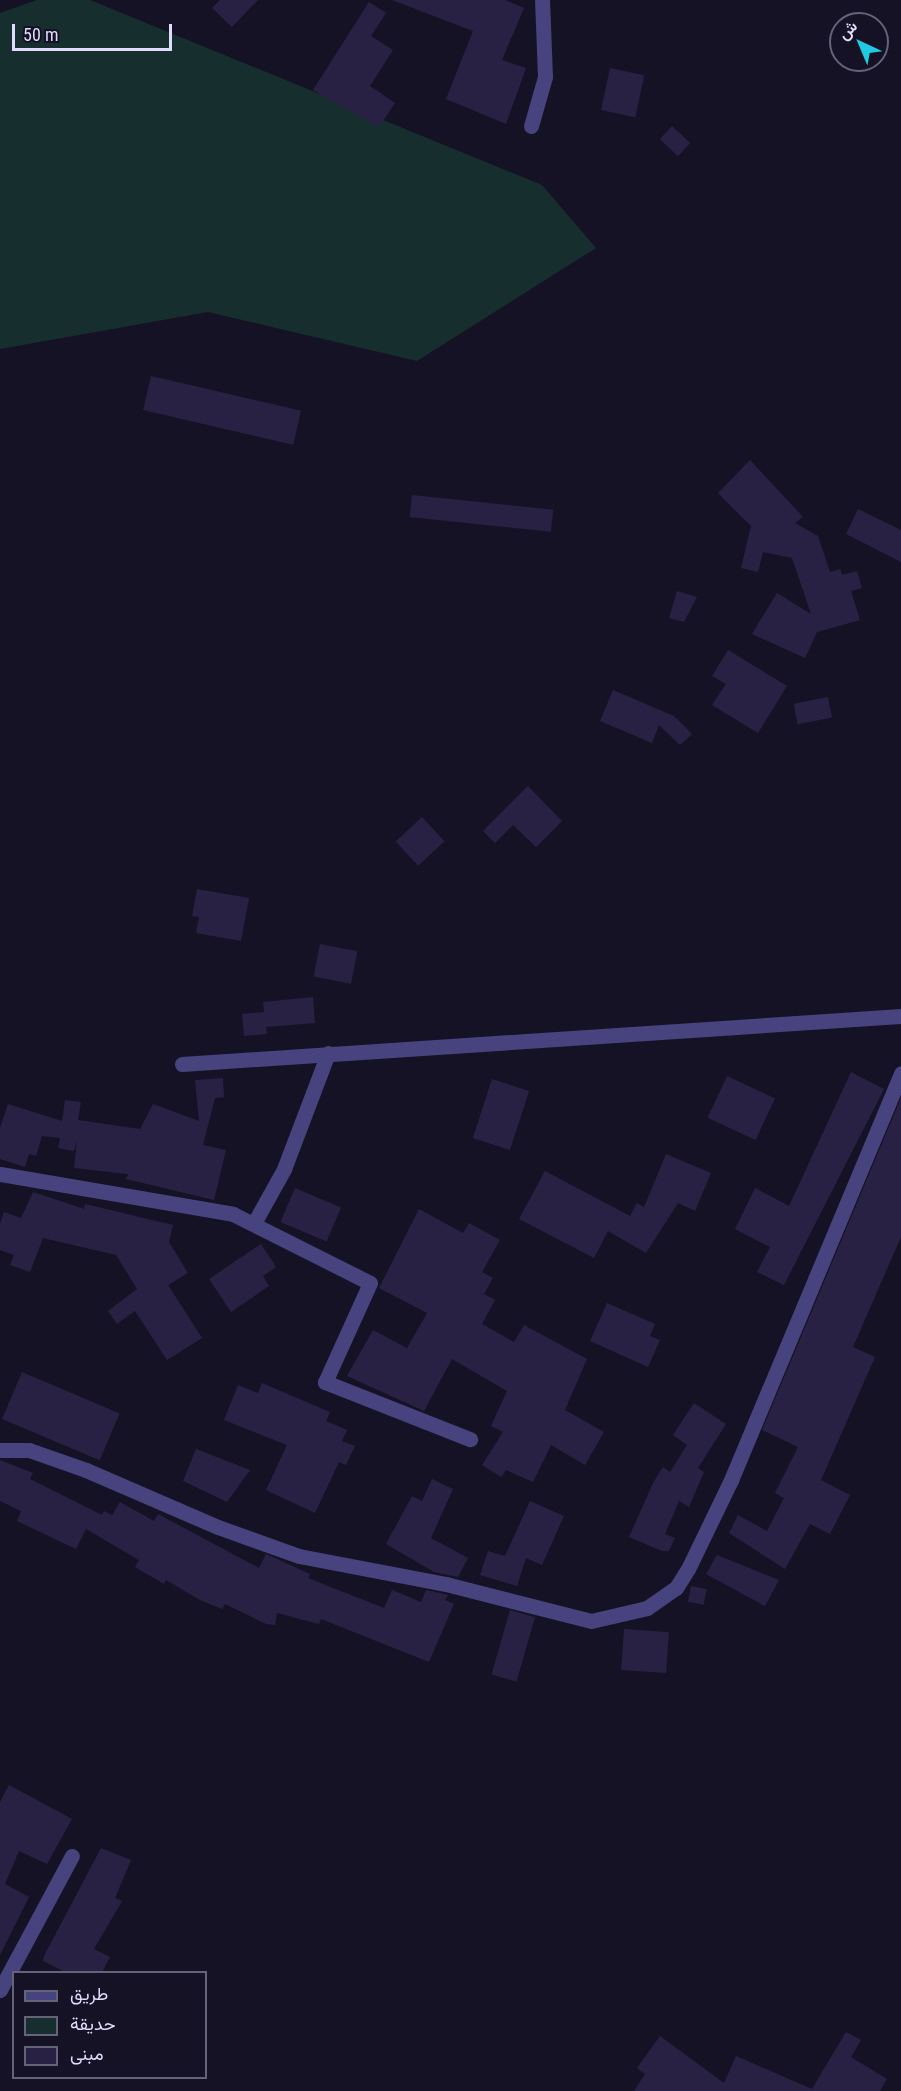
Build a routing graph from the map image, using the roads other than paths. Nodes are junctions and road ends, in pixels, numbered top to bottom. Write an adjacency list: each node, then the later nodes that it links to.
1 (542, 0): 2 (street)
2 (531, 126)
3 (901, 1016): 4 (street)
4 (328, 1053): 5 (street); 8 (street)
5 (182, 1064)
6 (901, 1073): 10 (street)
7 (0, 1174): 8 (street)
8 (254, 1223): 9 (street)
9 (470, 1439)
10 (0, 1450)
11 (72, 1856): 12 (street)
12 (0, 1990)

